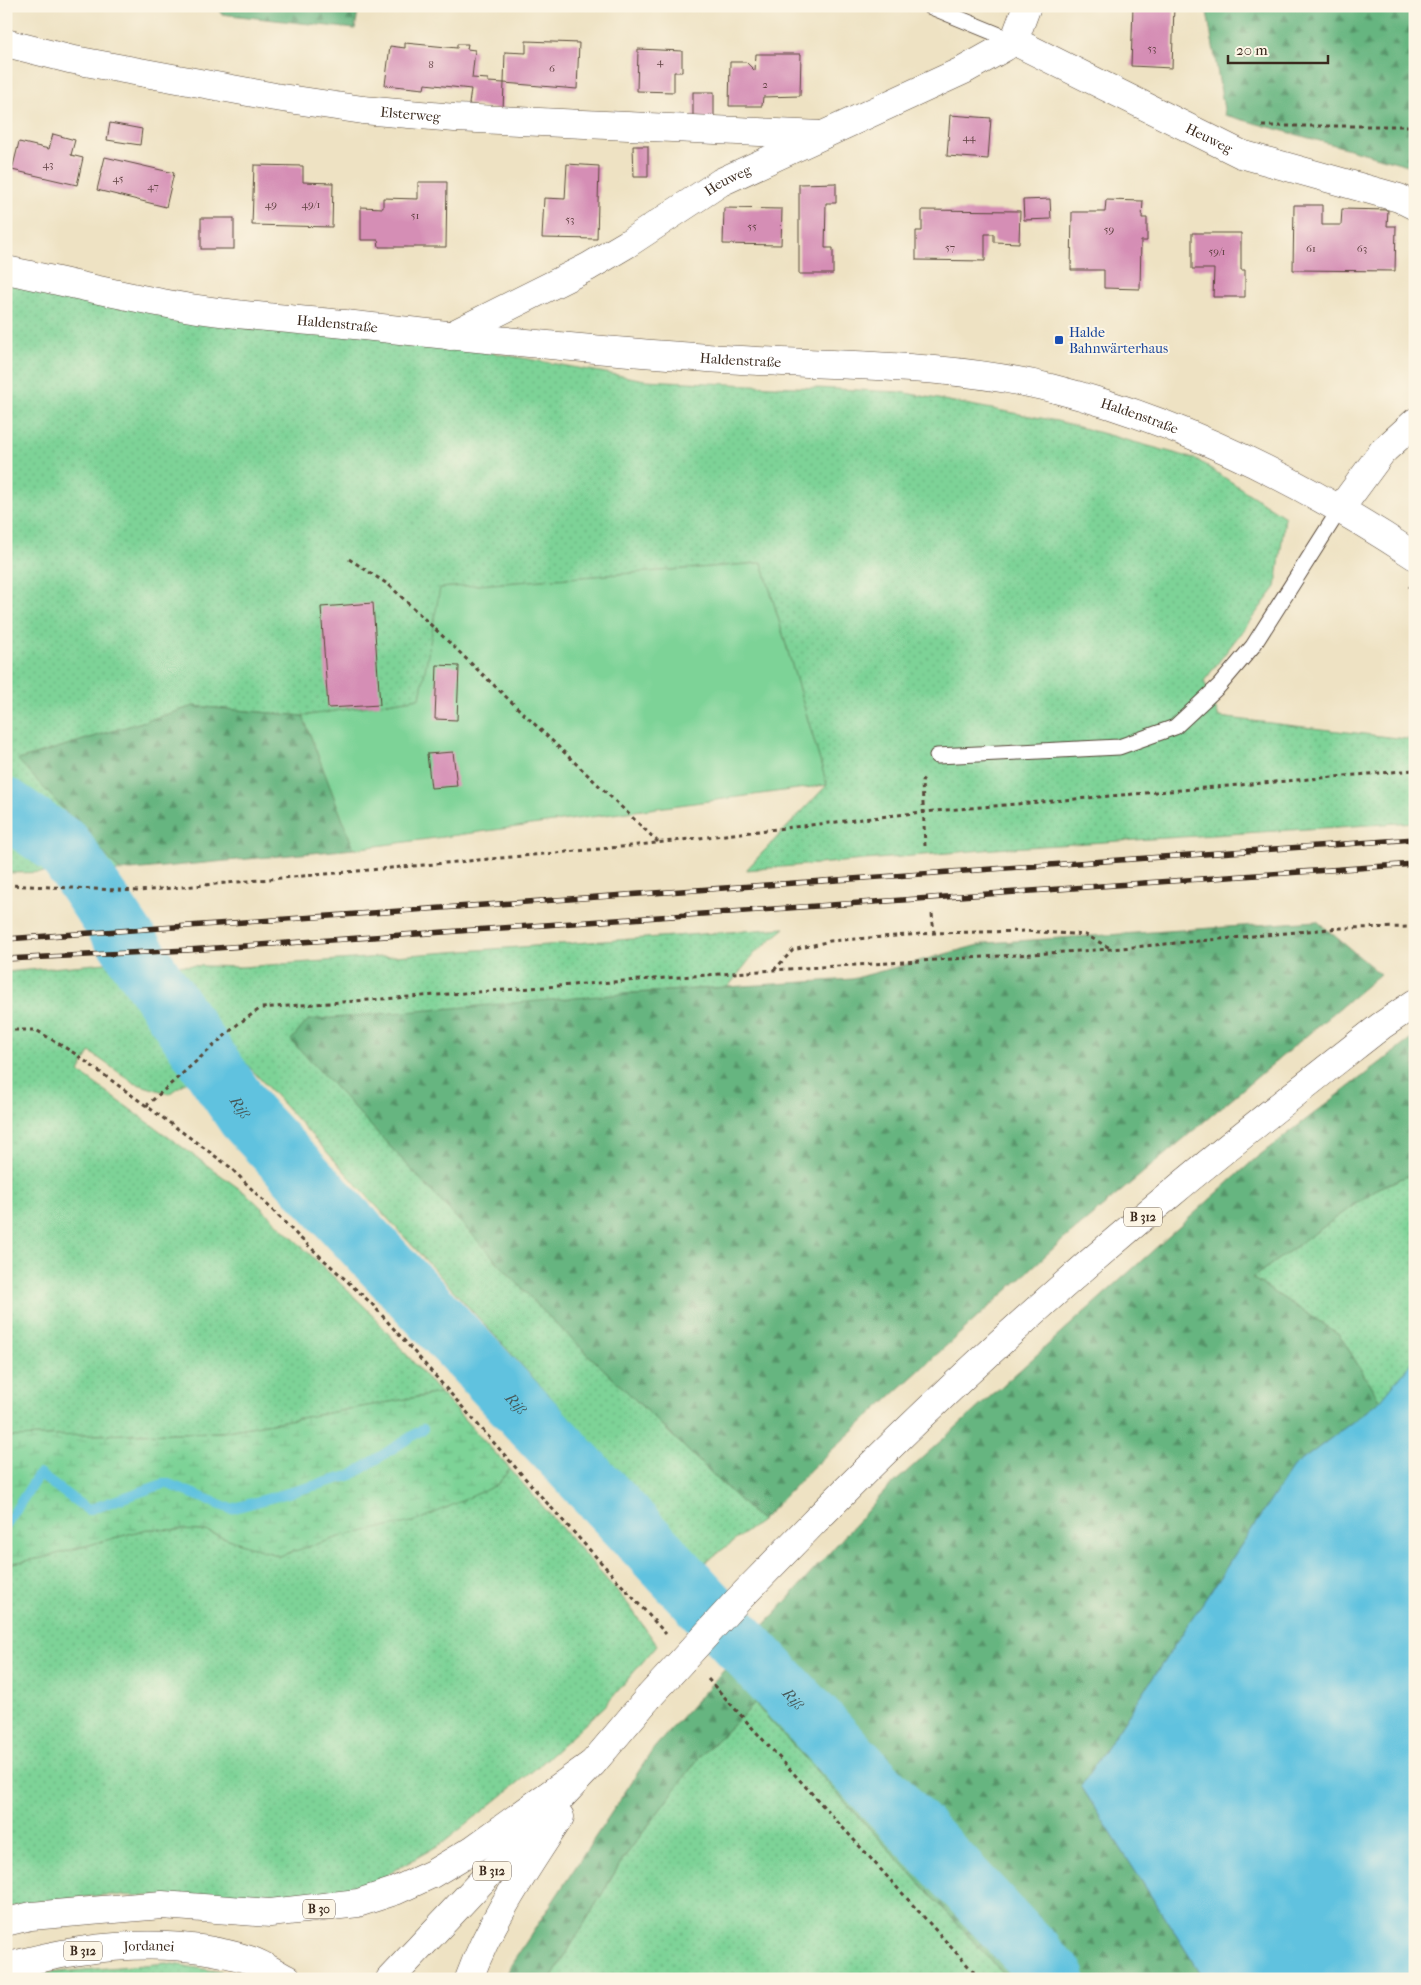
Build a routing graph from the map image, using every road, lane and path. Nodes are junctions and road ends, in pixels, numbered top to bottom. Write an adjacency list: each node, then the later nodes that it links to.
1 (929, 6): 3 (lane)
2 (1027, 6): 3 (main road)
3 (1014, 41): 7 (main road, Heuweg); 8 (main road, Heuweg)
4 (6, 43): 7 (main road, Elsterweg)
5 (1257, 126): 6 (path)
6 (1415, 126)
7 (822, 135): 10 (main road, Heuweg)
8 (1415, 206)
9 (6, 270): 10 (main road, Haldenstraße)
10 (450, 336): 12 (main road, Haldenstraße)
11 (1415, 422): 12 (main road)
12 (1340, 509): 13 (main road, Haldenstraße); 15 (lane)
13 (1415, 556)
14 (349, 559): 18 (path)
15 (937, 756): 17 (path)
16 (1415, 770): 17 (path)
17 (923, 812): 18 (path); 19 (path)
18 (659, 842): 20 (path)
19 (925, 846)
20 (6, 886)
21 (932, 914): 23 (path)
22 (1415, 927): 24 (path)
23 (934, 933): 24 (path); 25 (path)
24 (1111, 949): 25 (path)
25 (774, 970): 28 (path)
26 (1409, 1007): 31 (main road, B 312, bridge)
27 (6, 1030): 28 (path)
28 (146, 1106): 29 (path)
29 (668, 1636)
30 (702, 1673): 37 (path)
31 (593, 1763): 32 (main road, B 30); 35 (main road, B 312); 36 (main road, B 312)
32 (6, 1922)
33 (6, 1967): 34 (main road, Jordanei / B 312)
34 (287, 1979)
35 (390, 1979)
36 (469, 1979)
37 (980, 1979)

